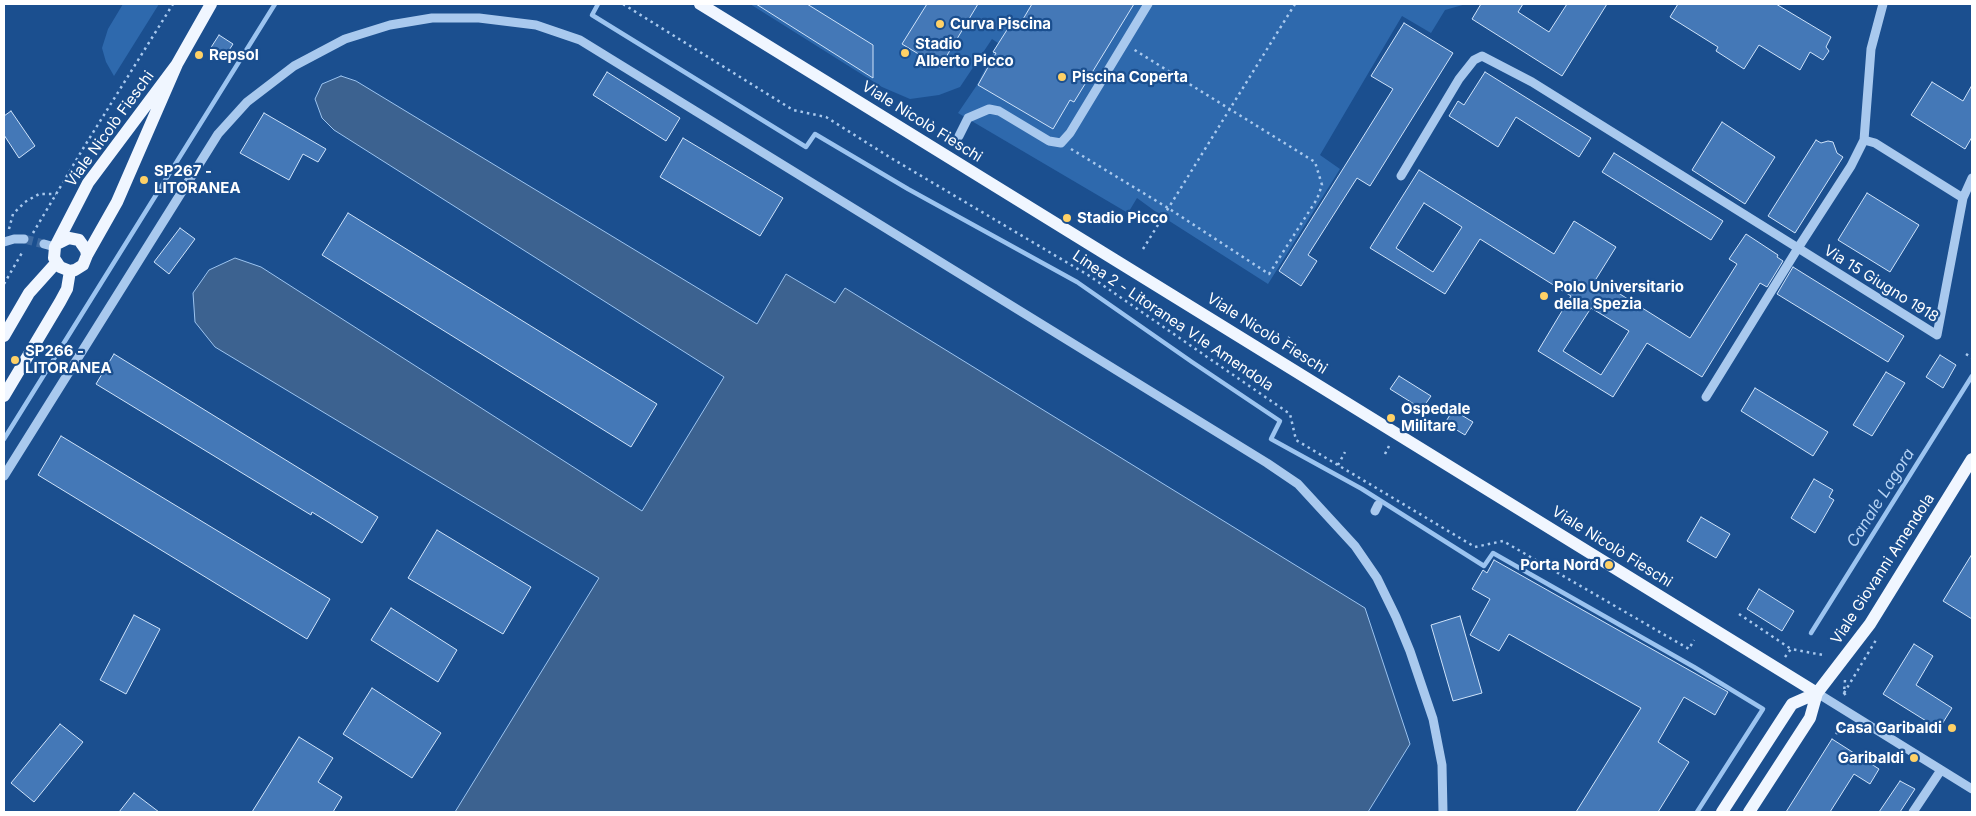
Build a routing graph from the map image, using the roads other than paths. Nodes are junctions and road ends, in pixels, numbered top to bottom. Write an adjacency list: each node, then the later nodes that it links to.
1 (211, 4): 5 (main road, Viale Nicolò Fieschi)
2 (700, 4): 23 (main road, Viale Nicolò Fieschi)
3 (1148, 4): 6 (street)
4 (1883, 4): 7 (street)
5 (177, 64): 13 (main road, Viale Nicolò Fieschi); 15 (main road, Viale Nicolò Fieschi)
6 (959, 136)
7 (1864, 140): 10 (street); 14 (street)
8 (1401, 176): 14 (street)
9 (1972, 178): 10 (street)
10 (1963, 198): 14 (street, Via 15 Giugno 1918)
11 (5, 241): 12 (street)
12 (26, 241)
13 (53, 245): 15 (main road); 16 (main road)
14 (1798, 248): 20 (street)
15 (87, 255): 17 (main road)
16 (56, 263): 17 (main road); 18 (main road)
17 (70, 271): 19 (main road)
18 (4, 336)
19 (4, 396)
20 (1706, 397)
21 (1972, 459): 23 (main road, Viale Giovanni Amendola)
22 (4, 476): 26 (street)
23 (1817, 693): 24 (street); 27 (main road, Viale Giovanni Amendola); 28 (main road, Viale Giovanni Amendola)
24 (1941, 770): 25 (street); 29 (street)
25 (1972, 789)
26 (1443, 812)
27 (1722, 812)
28 (1749, 812)
29 (1913, 812)

